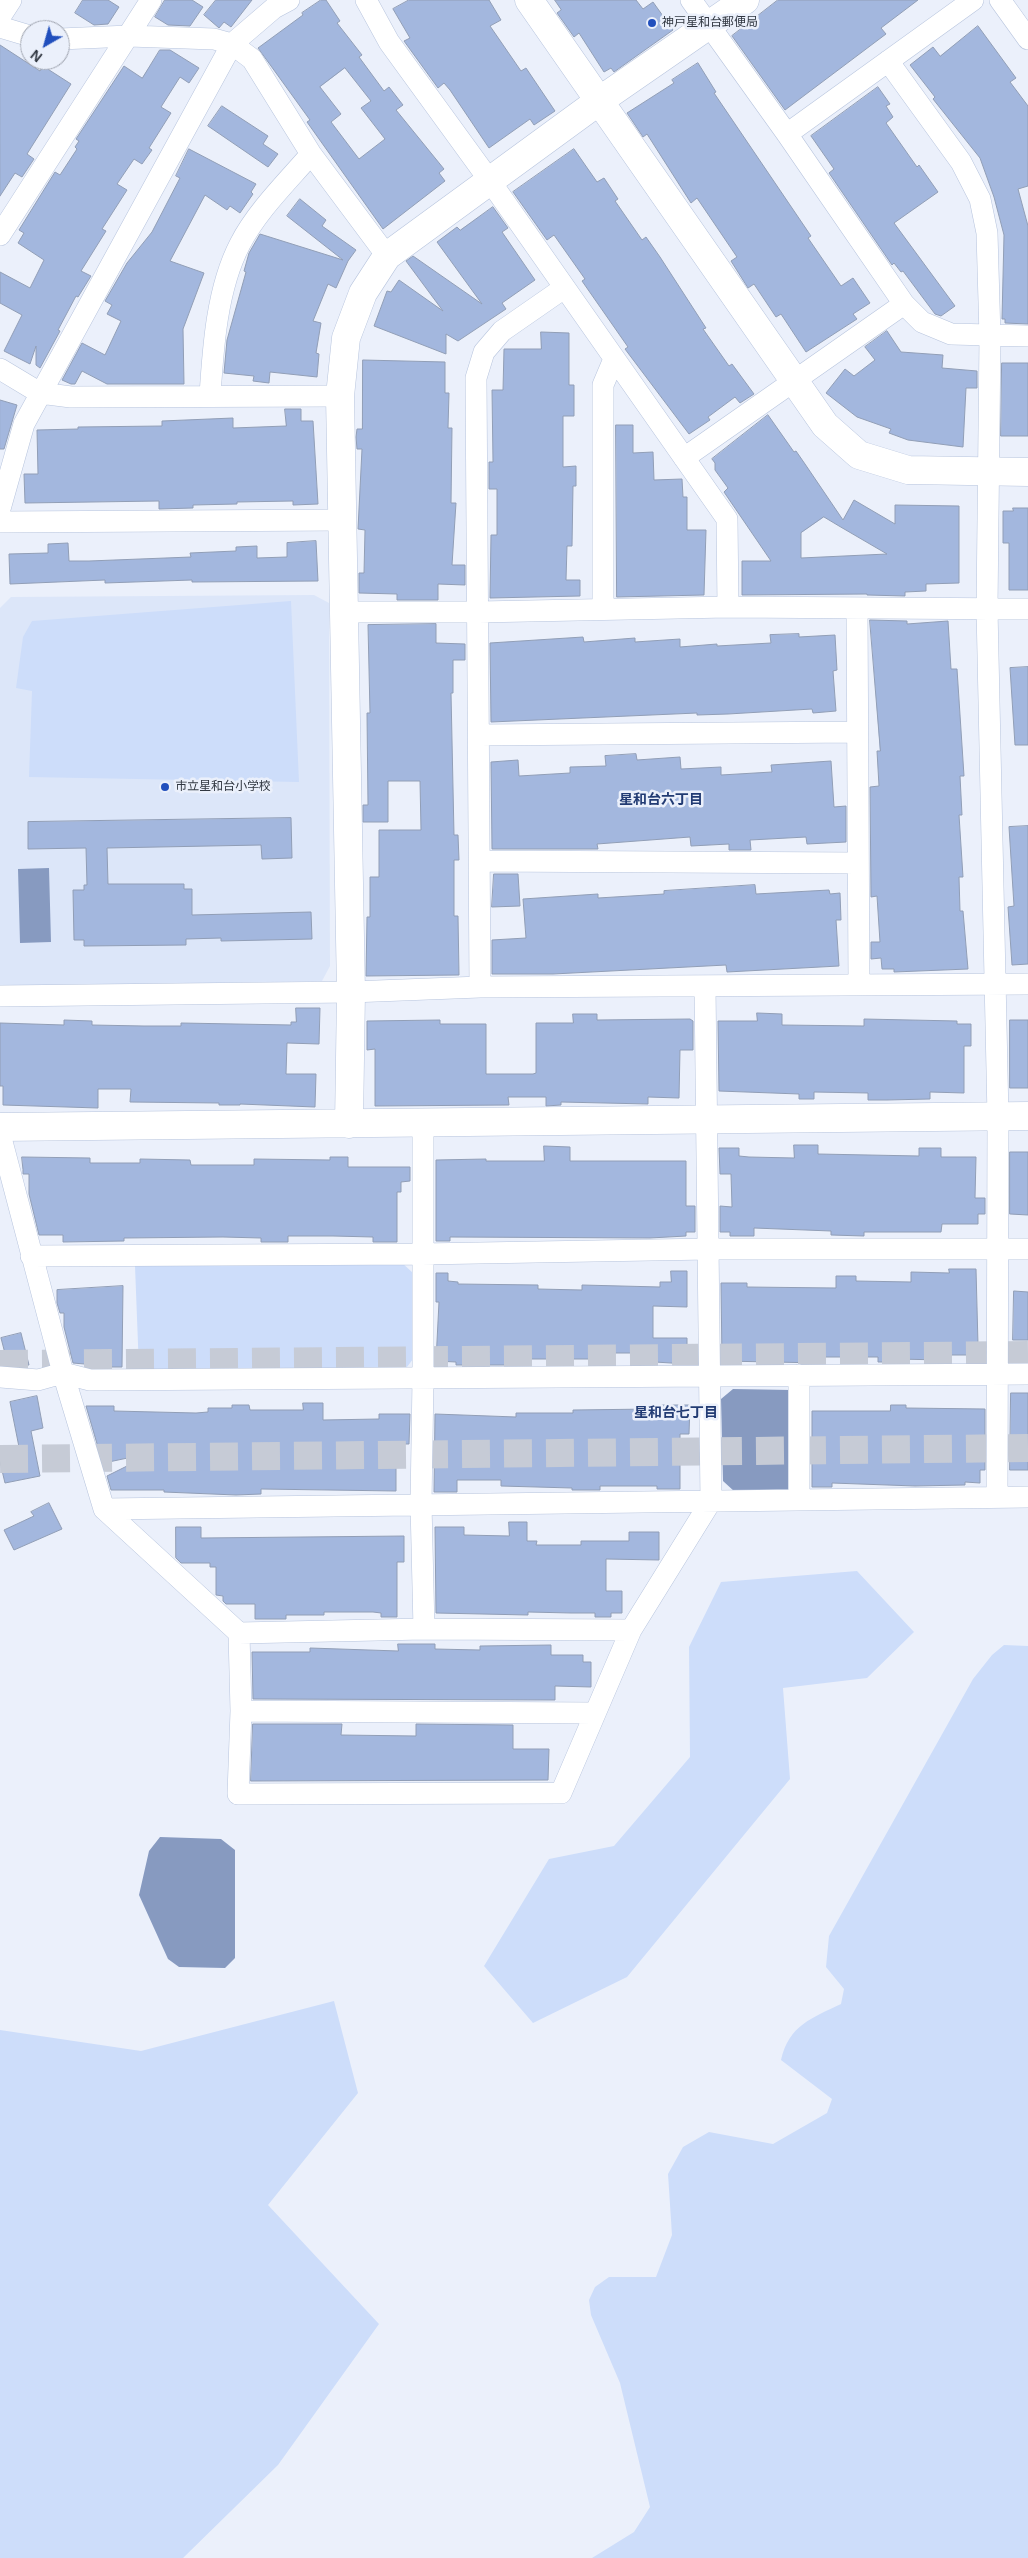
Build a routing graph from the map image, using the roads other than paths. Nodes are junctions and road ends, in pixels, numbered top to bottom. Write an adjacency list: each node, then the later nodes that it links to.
1 (11, 0): 10 (street)
2 (151, 0): 14 (street)
3 (289, 0): 17 (street)
4 (366, 0): 22 (street)
5 (529, 0): 19 (street)
6 (691, 0): 11 (street)
7 (745, 0): 11 (street)
8 (974, 0): 18 (street)
9 (1000, 0): 16 (street)
10 (0, 17)
11 (708, 26): 19 (street); 20 (street)
12 (0, 27): 13 (street)
13 (20, 33)
14 (128, 36): 15 (street); 17 (street); 23 (street)
15 (70, 39)
16 (1028, 39)
17 (232, 44): 21 (street); 32 (street)
18 (888, 61): 20 (street); 28 (street)
19 (599, 100): 22 (street); 31 (street)
20 (787, 134): 26 (street)
21 (311, 154): 24 (street); 33 (street)
22 (490, 181): 24 (street); 25 (street)
23 (0, 235)
24 (387, 256): 34 (street)
25 (564, 288): 29 (street); 47 (street)
26 (904, 304): 28 (street); 31 (street)
27 (1028, 336): 28 (street)
28 (990, 337): 37 (street)
29 (614, 359): 35 (street); 43 (street)
30 (0, 369): 32 (street)
31 (794, 381): 35 (street); 37 (street)
32 (40, 393): 33 (street); 38 (street)
33 (210, 396): 34 (street)
34 (340, 396): 39 (street)
35 (684, 458): 41 (street)
36 (1028, 472): 37 (street)
37 (988, 473): 44 (street)
38 (0, 509)
39 (342, 520): 40 (street); 46 (street)
40 (0, 522)
41 (728, 607): 42 (street); 43 (street)
42 (856, 608): 44 (street); 48 (street)
43 (603, 609): 47 (street)
44 (987, 609): 45 (street); 52 (street)
45 (1028, 609)
46 (344, 612): 47 (street); 57 (street)
47 (479, 612): 49 (street)
48 (857, 732): 49 (street); 51 (street)
49 (479, 735): 50 (street)
50 (480, 861): 51 (street); 56 (street)
51 (858, 863): 54 (street)
52 (995, 984): 53 (street); 54 (street); 59 (street)
53 (1028, 984)
54 (859, 985): 55 (street)
55 (705, 986): 56 (street); 61 (street)
56 (480, 987): 57 (street)
57 (350, 992): 58 (street); 63 (street)
58 (0, 996)
59 (998, 1116): 60 (street); 61 (street); 68 (street)
60 (1028, 1116)
61 (706, 1120): 62 (street); 66 (street)
62 (424, 1123): 63 (street); 69 (street)
63 (349, 1124): 64 (street)
64 (0, 1127)
65 (0, 1134): 70 (street)
66 (709, 1249): 68 (street); 69 (street); 74 (street)
67 (1028, 1249): 68 (street)
68 (997, 1250): 72 (street)
69 (422, 1254): 70 (street); 77 (street)
70 (31, 1256): 71 (street)
71 (63, 1373): 76 (street); 77 (street); 83 (street)
72 (997, 1374): 73 (street); 75 (street); 78 (street)
73 (1028, 1374)
74 (709, 1375): 75 (street); 77 (street); 81 (street)
75 (799, 1375): 80 (street)
76 (0, 1377)
77 (423, 1379): 82 (street)
78 (997, 1497): 79 (street); 80 (street)
79 (1028, 1497)
80 (799, 1500): 81 (street)
81 (711, 1501): 82 (street); 85 (street)
82 (421, 1504): 83 (street); 84 (street)
83 (104, 1509): 86 (street)
84 (424, 1629): 85 (street); 86 (street)
85 (632, 1630): 88 (street)
86 (239, 1633): 87 (street)
87 (241, 1711): 88 (street); 88 (street)
88 (594, 1713)

